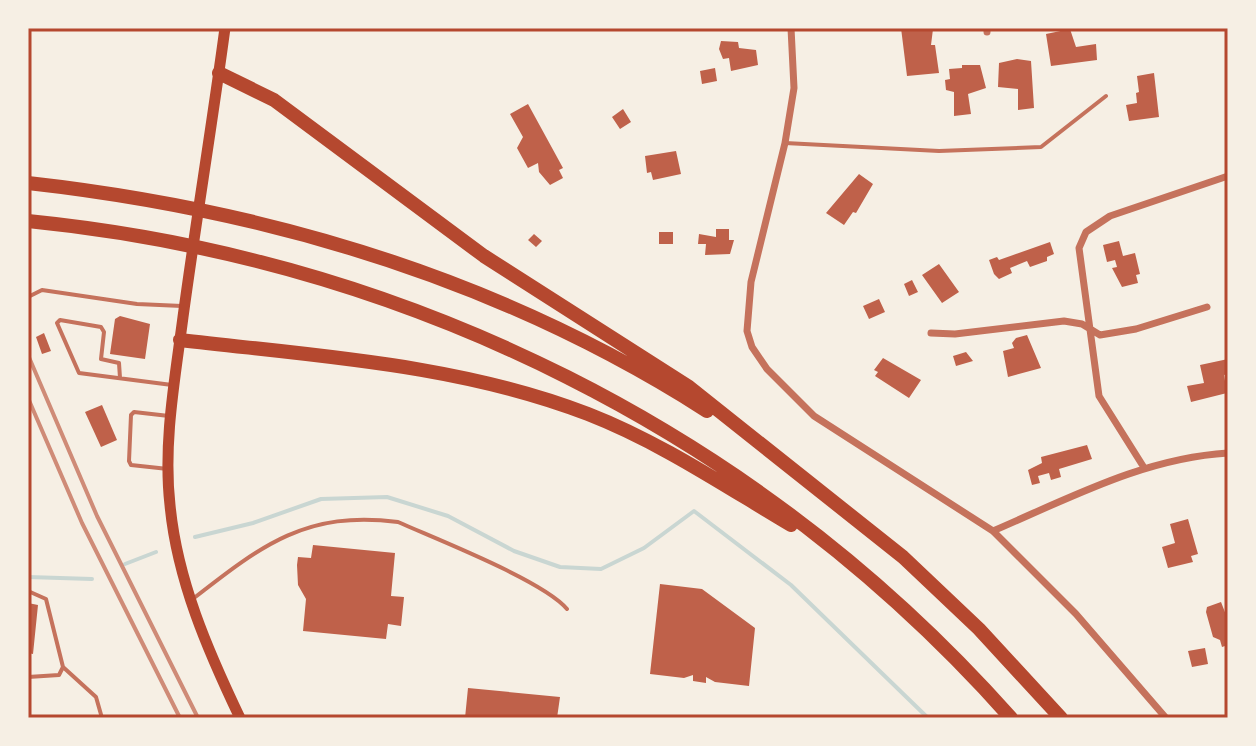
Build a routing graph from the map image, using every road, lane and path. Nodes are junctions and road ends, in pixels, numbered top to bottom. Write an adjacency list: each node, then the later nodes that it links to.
1 (225, 28): 3 (main road)
2 (791, 28): 5 (street)
3 (219, 73): 10 (main road); 22 (highway)
4 (1106, 96): 5 (lane)
5 (785, 143): 23 (street)
6 (1228, 176): 13 (street)
7 (28, 183): 22 (highway)
8 (28, 221): 24 (highway)
9 (28, 299): 10 (lane); 12 (lane)
10 (185, 306): 15 (main road)
11 (1207, 307): 13 (street)
12 (29, 308)
13 (1087, 329): 14 (street); 20 (street)
14 (931, 333)
15 (180, 340): 17 (main road); 24 (highway)
16 (120, 378): 16 (lane); 17 (lane)
17 (174, 385): 18 (main road)
18 (171, 416): 21 (main road); 21 (lane)
19 (1228, 453): 20 (street)
20 (1143, 466): 23 (street)
21 (168, 469): 26 (main road)
22 (823, 491): 33 (highway)
23 (993, 531): 34 (street)
24 (844, 556): 32 (highway)
25 (28, 591): 28 (lane)
26 (192, 600): 27 (lane); 31 (main road)
27 (567, 609)
28 (63, 667): 29 (lane); 30 (lane)
29 (28, 677)
30 (102, 718)
31 (240, 718)
32 (1011, 718)
33 (1061, 718)
34 (1166, 718)

